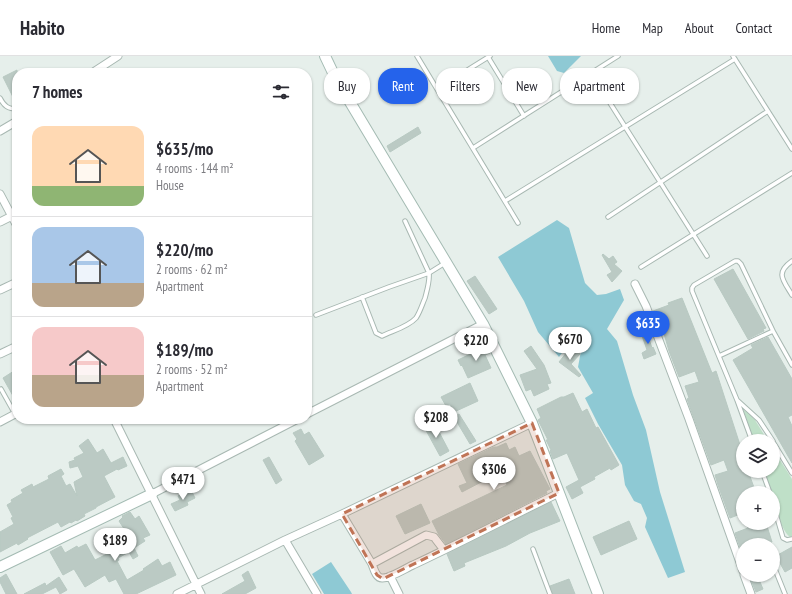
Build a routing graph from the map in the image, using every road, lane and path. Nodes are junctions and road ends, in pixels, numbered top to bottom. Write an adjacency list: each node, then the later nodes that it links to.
1 (118, 56): 7 (street)
2 (325, 56): 35 (street)
3 (417, 56): 10 (lane)
4 (618, 56): 9 (lane)
5 (489, 57): 8 (lane); 17 (lane)
6 (734, 57): 16 (lane); 19 (lane)
7 (100, 68)
8 (471, 68)
9 (599, 68)
10 (436, 87)
11 (560, 93): 17 (lane)
12 (0, 98): 15 (lane)
13 (446, 104): 21 (lane)
14 (611, 104): 19 (lane)
15 (12, 109)
16 (768, 111): 22 (lane); 24 (lane)
17 (524, 116): 21 (lane)
18 (12, 124): 20 (street)
19 (625, 126): 24 (lane); 26 (lane)
20 (0, 131)
21 (473, 148): 26 (lane)
22 (792, 149)
23 (792, 173): 32 (lane)
24 (661, 182): 28 (lane); 32 (lane)
25 (0, 194): 27 (street)
26 (505, 201): 31 (lane)
27 (12, 216): 30 (street)
28 (608, 217)
29 (405, 221): 37 (lane)
30 (0, 222)
31 (518, 223)
32 (694, 234): 33 (lane); 36 (lane)
33 (707, 256)
34 (792, 261): 41 (lane)
35 (446, 262): 37 (lane); 44 (street)
36 (641, 267)
37 (429, 273): 42 (lane); 42 (lane)
38 (12, 284): 40 (street)
39 (635, 284): 71 (street)
40 (0, 290)
41 (792, 295)
42 (362, 297): 43 (lane)
43 (316, 315)
44 (483, 324): 53 (street); 56 (street)
45 (773, 331): 48 (lane); 48 (lane); 49 (lane)
46 (12, 348): 47 (street)
47 (0, 354)
48 (719, 356): 51 (lane)
49 (792, 365)
50 (1, 389): 52 (lane)
51 (737, 400): 59 (lane); 60 (lane)
52 (12, 407)
53 (312, 411)
54 (12, 416): 55 (street)
55 (0, 422)
56 (532, 423): 63 (street); 65 (street)
57 (117, 424): 64 (street)
58 (288, 424): 64 (street)
59 (749, 434)
60 (769, 434)
61 (780, 453): 62 (lane)
62 (792, 473)
63 (559, 493): 70 (street); 83 (street)
64 (152, 494): 73 (street); 77 (street)
65 (342, 514): 68 (street); 72 (street)
66 (780, 528): 67 (lane)
67 (792, 539)
68 (285, 540): 77 (street); 80 (street)
69 (533, 549): 82 (lane)
70 (444, 550): 72 (street); 74 (street)
71 (736, 551)
72 (372, 564): 74 (street)
73 (0, 567)
74 (390, 576): 81 (street)
75 (747, 582): 84 (street)
76 (780, 582): 85 (lane)
77 (197, 585): 78 (street); 79 (street)
78 (177, 594)
79 (201, 594)
80 (316, 594)
81 (399, 594)
82 (550, 594)
83 (598, 594)
84 (751, 594)
85 (785, 594)

